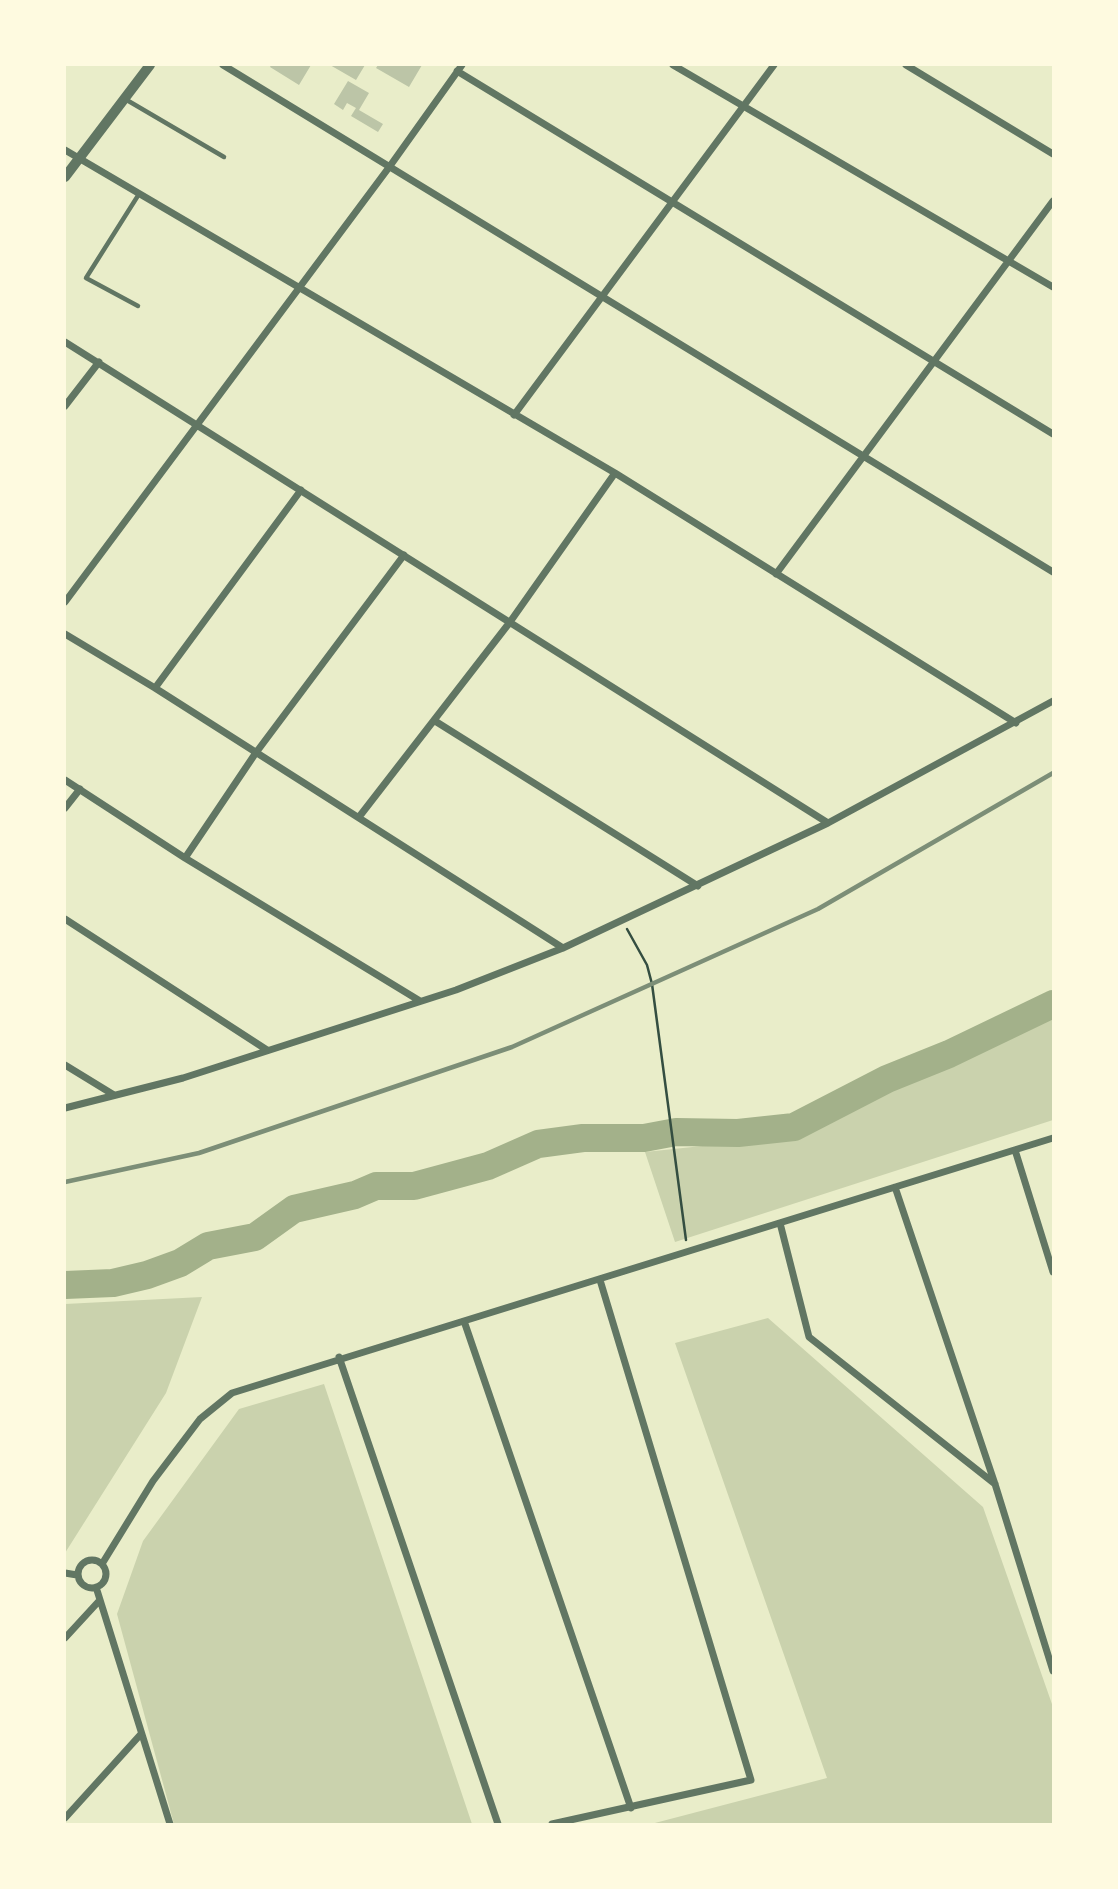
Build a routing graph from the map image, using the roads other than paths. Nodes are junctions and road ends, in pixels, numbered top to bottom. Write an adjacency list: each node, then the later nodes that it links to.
1 (150, 65): 7 (street)
2 (223, 65): 13 (street)
3 (673, 65): 8 (street)
4 (774, 65): 8 (street)
5 (906, 65): 10 (street)
6 (459, 68): 13 (street); 17 (street)
7 (125, 98): 11 (lane); 12 (street)
8 (743, 107): 17 (street); 18 (street)
9 (65, 150): 12 (street)
10 (1053, 154)
11 (224, 157)
12 (79, 158): 14 (street); 15 (street)
13 (390, 166): 20 (street); 21 (street)
14 (65, 177)
15 (139, 194): 20 (street); 22 (lane)
16 (1053, 201): 18 (street)
17 (672, 202): 21 (street); 25 (street)
18 (1009, 260): 19 (street); 25 (street)
19 (1053, 287)
20 (298, 288): 27 (street); 28 (street)
21 (603, 296): 27 (street); 30 (street)
22 (138, 306)
23 (65, 342): 24 (street)
24 (99, 362): 26 (street); 28 (street)
25 (934, 362): 29 (street); 30 (street)
26 (65, 406)
27 (514, 415): 31 (street)
28 (197, 424): 32 (street); 36 (street)
29 (1053, 434)
30 (863, 457): 34 (street); 35 (street)
31 (615, 473): 35 (street); 37 (street)
32 (300, 490): 33 (street); 39 (street)
33 (404, 555): 37 (street); 43 (street)
34 (1053, 572)
35 (776, 575): 42 (street)
36 (65, 602)
37 (510, 622): 41 (street); 48 (street)
38 (65, 634): 39 (street)
39 (155, 688): 43 (street)
40 (1053, 701): 42 (street)
41 (435, 721): 47 (street); 50 (street)
42 (1016, 723): 48 (street)
43 (255, 754): 47 (street); 49 (street)
44 (65, 780): 45 (street)
45 (80, 789): 46 (street); 49 (street)
46 (65, 808)
47 (359, 817): 52 (street)
48 (828, 823): 50 (street)
49 (186, 858): 53 (street)
50 (698, 886): 52 (street)
51 (65, 919): 54 (street)
52 (563, 948): 53 (street)
53 (420, 1001): 54 (street)
54 (267, 1050): 56 (street)
55 (65, 1065): 56 (street)
56 (114, 1096): 57 (street)
57 (65, 1108)
58 (1053, 1138): 59 (street)
59 (1015, 1150): 60 (street); 62 (street)
60 (895, 1187): 61 (street); 66 (street)
61 (780, 1223): 63 (street); 66 (street)
62 (1053, 1272)
63 (600, 1280): 64 (street); 75 (street)
64 (464, 1321): 65 (street); 75 (street)
65 (339, 1357): 67 (street); 78 (street)
66 (995, 1484): 73 (street)
67 (102, 1564): 69 (street); 70 (street)
68 (65, 1573): 69 (street)
69 (78, 1575): 70 (street)
70 (96, 1587): 71 (street)
71 (99, 1601): 72 (street); 74 (street)
72 (65, 1639)
73 (1053, 1671)
74 (141, 1734): 76 (street); 77 (street)
75 (631, 1808): 79 (street)
76 (65, 1818)
77 (170, 1824)
78 (498, 1824)
79 (552, 1824)

